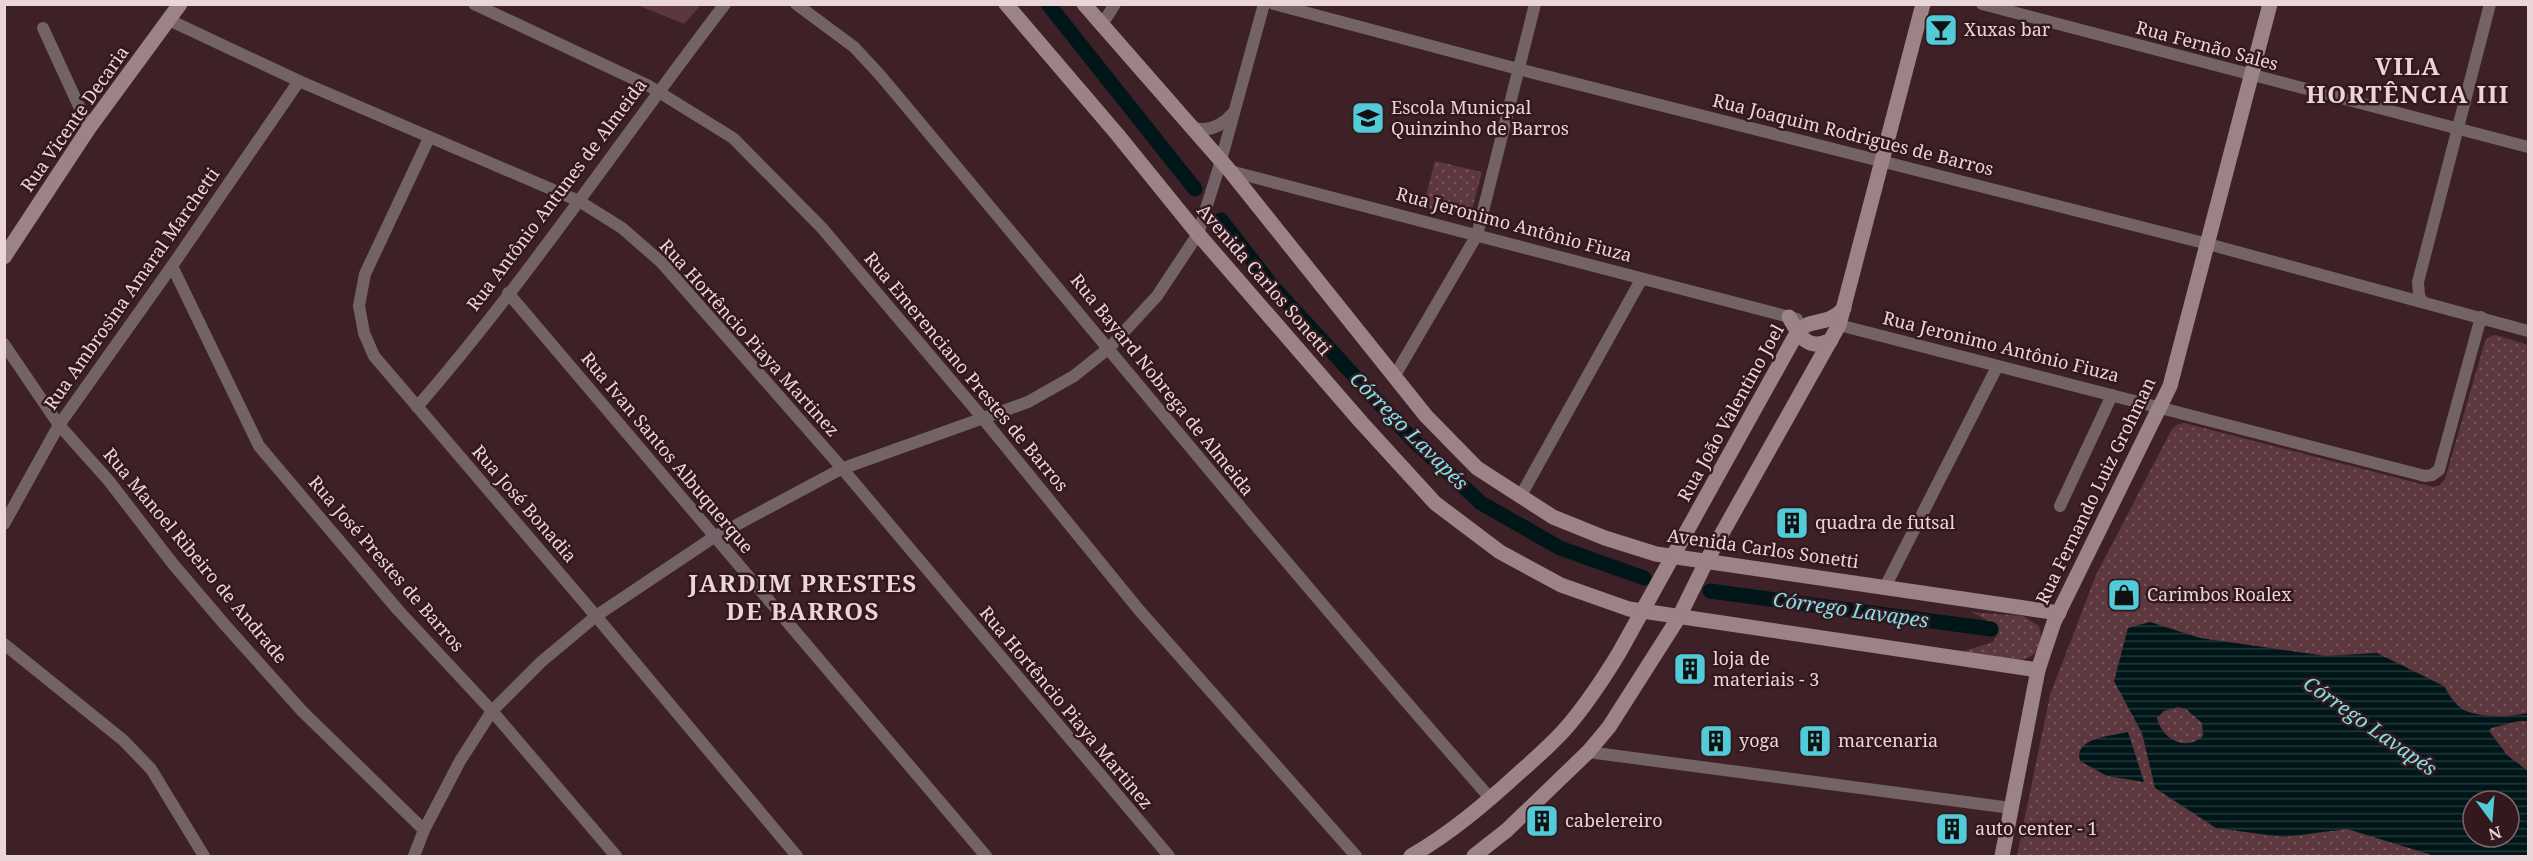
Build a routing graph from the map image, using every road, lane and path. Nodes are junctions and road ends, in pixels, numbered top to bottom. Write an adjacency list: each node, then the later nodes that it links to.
1 (180, 4): 15 (street, Rua Vicente Decaria)
2 (474, 4): 21 (street, Rua Emerenciano Prestes de Barros)
3 (725, 4): 21 (street, Rua Antônio Antunes de Almeida)
4 (796, 4): 47 (street, Rua Bayard Nobrega de Almeida)
5 (1006, 4): 31 (street, Avenida Carlos Sonetti)
6 (1084, 4): 16 (street, Avenida Carlos Sonetti)
7 (1115, 4): 16 (street)
8 (1264, 4): 22 (street)
9 (1274, 4): 18 (street, Rua Joaquim Rodrigues de Barros)
10 (1535, 4): 18 (street)
11 (1923, 4): 28 (street)
12 (1982, 4): 19 (street, Rua Fernão Sales)
13 (2270, 4): 19 (street, Rua Fernando Luiz Grohman)
14 (2490, 4): 25 (street)
15 (169, 20): 20 (street, Rua Hortêncio Piaya Martinez); 24 (street, Rua Vicente Decaria)
16 (1101, 26): 23 (street, Avenida Carlos Sonetti)
17 (43, 28): 24 (street)
18 (1518, 69): 28 (street, Rua Joaquim Rodrigues de Barros); 32 (street)
19 (2250, 76): 25 (street, Rua Fernão Sales); 33 (street, Rua Fernando Luiz Grohman)
20 (299, 81): 26 (street, Rua Hortêncio Piaya Martinez); 35 (street, Rua Ambrosina Amaral Marchetti)
21 (658, 90): 30 (street, Rua Antônio Antunes de Almeida); 53 (street, Rua Emerenciano Prestes de Barros)
22 (1235, 111): 23 (street); 29 (street)
23 (1186, 124): 29 (street, Avenida Carlos Sonetti)
24 (89, 128): 34 (street, Rua Vicente Decaria)
25 (2457, 129): 27 (street, Rua Fernão Sales); 38 (street)
26 (429, 138): 30 (street, Rua Hortêncio Piaya Martinez); 51 (street, Rua José Bonadia)
27 (2529, 147)
28 (1880, 160): 33 (street, Rua Joaquim Rodrigues de Barros); 39 (street)
29 (1225, 168): 31 (street); 32 (street, Rua Jeronimo Antônio Fiuza); 49 (street, Avenida Carlos Sonetti)
30 (579, 201): 37 (street, Rua Antônio Antunes de Almeida); 55 (street, Rua Hortêncio Piaya Martinez)
31 (1198, 234): 47 (street); 63 (street, Avenida Carlos Sonetti)
32 (1476, 235): 36 (street, Rua Jeronimo Antônio Fiuza); 49 (street)
33 (2208, 244): 38 (street, Rua Joaquim Rodrigues de Barros); 52 (street, Rua Fernando Luiz Grohman)
34 (7, 250)
35 (172, 266): 54 (street, Rua Ambrosina Amaral Marchetti); 69 (street, Rua José Prestes de Barros)
36 (1641, 280): 40 (street, Rua Jeronimo Antônio Fiuza); 56 (street)
37 (508, 293): 51 (street, Rua Antônio Antunes de Almeida); 59 (street, Rua Ivan Santos Albuquerque)
38 (2422, 302): 41 (street, Rua Joaquim Rodrigues de Barros)
39 (1844, 308): 42 (street, Rua João Valentino Joel); 45 (street)
40 (1789, 317): 42 (street, Rua Jeronimo Antônio Fiuza); 44 (street)
41 (2481, 317): 43 (street, Rua Joaquim Rodrigues de Barros); 52 (street, Rua Jeronimo Antônio Fiuza)
42 (1817, 323): 44 (street, Rua João Valentino Joel); 45 (street)
43 (2529, 331)
44 (1797, 333): 45 (street, Rua Jeronimo Antônio Fiuza); 60 (street, Rua João Valentino Joel)
45 (1835, 333): 48 (street, Rua Jeronimo Antônio Fiuza); 61 (street)
46 (4, 344): 54 (street, Rua Manoel Ribeiro de Andrade)
47 (1109, 348): 53 (street); 71 (street, Rua Bayard Nobrega de Almeida)
48 (1997, 367): 50 (street, Rua Jeronimo Antônio Fiuza); 62 (street)
49 (1394, 377): 56 (street, Avenida Carlos Sonetti)
50 (2112, 395): 52 (street, Rua Jeronimo Antônio Fiuza); 57 (street)
51 (417, 407): 64 (street, Rua José Bonadia)
52 (2161, 408): 66 (street, Rua Fernando Luiz Grohman)
53 (983, 419): 55 (street); 80 (street, Rua Emerenciano Prestes de Barros)
54 (59, 425): 58 (street, Rua Ambrosina Amaral Marchetti); 73 (street, Rua Manoel Ribeiro de Andrade)
55 (841, 469): 59 (street); 79 (street, Rua Hortêncio Piaya Martinez)
56 (1520, 497): 60 (street, Avenida Carlos Sonetti)
57 (2060, 506)
58 (4, 524)
59 (714, 537): 64 (street); 78 (street, Rua Ivan Santos Albuquerque)
60 (1672, 555): 61 (street, Avenida Carlos Sonetti); 63 (street, Rua João Valentino Joel)
61 (1707, 560): 62 (street, Avenida Carlos Sonetti); 65 (street)
62 (1885, 587): 66 (street, Avenida Carlos Sonetti)
63 (1641, 612): 65 (street, Avenida Carlos Sonetti); 71 (street, Rua João Valentino Joel)
64 (596, 616): 69 (street); 77 (street, Rua José Bonadia)
65 (1679, 617): 68 (street, Avenida Carlos Sonetti); 70 (street)
66 (2056, 618): 68 (street, Rua Fernando Luiz Grohman)
67 (4, 644): 74 (street)
68 (2038, 670): 72 (street, Rua Fernando Luiz Grohman)
69 (492, 711): 73 (street); 76 (street, Rua José Prestes de Barros)
70 (1588, 752): 72 (street); 82 (street)
71 (1491, 799): 81 (street, Rua João Valentino Joel)
72 (2011, 808): 83 (street, Rua Fernando Luiz Grohman)
73 (424, 830): 75 (street)
74 (204, 856)
75 (414, 856)
76 (616, 856)
77 (797, 856)
78 (986, 856)
79 (1169, 856)
80 (1356, 856)
81 (1411, 856)
82 (1474, 856)
83 (2002, 856)

